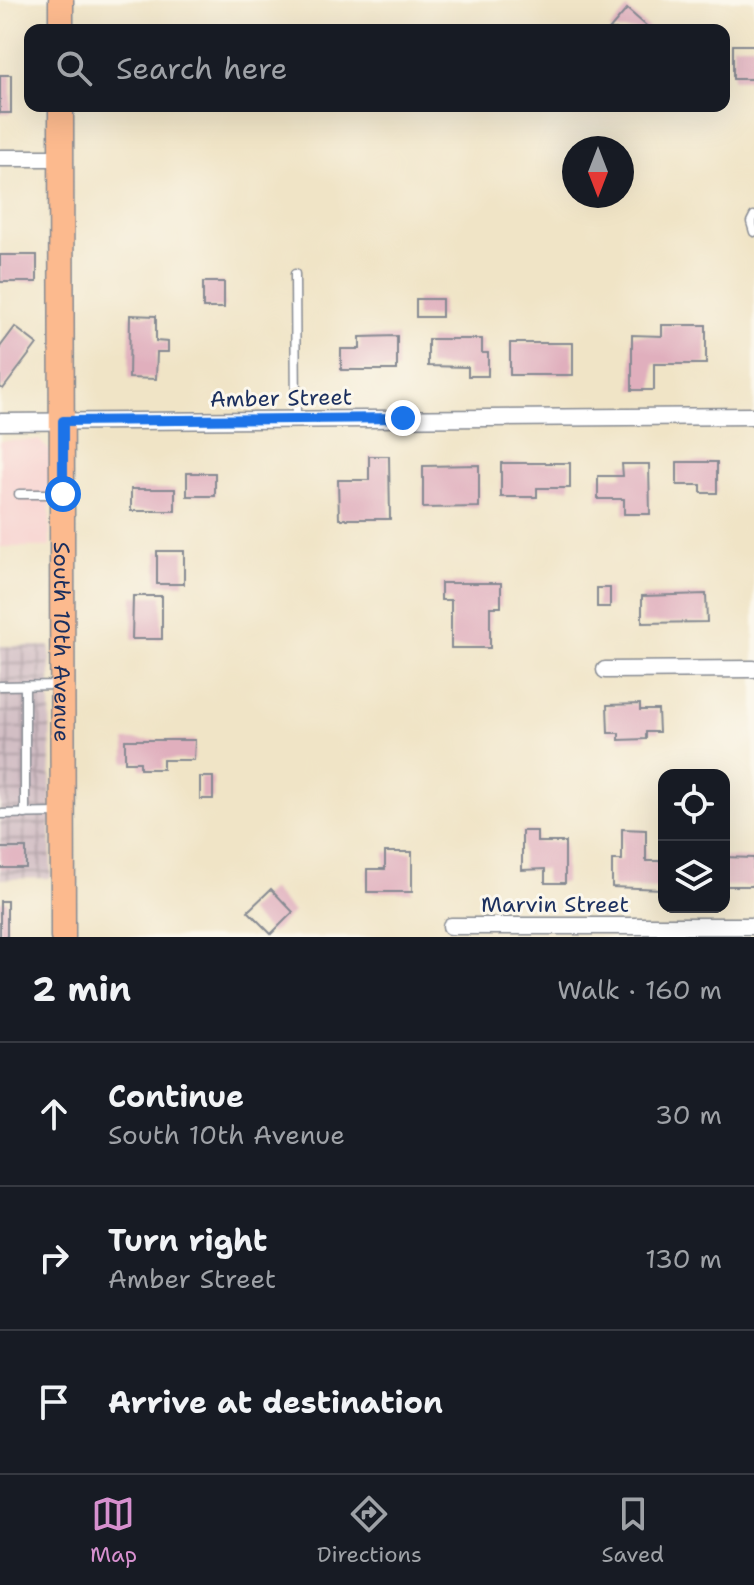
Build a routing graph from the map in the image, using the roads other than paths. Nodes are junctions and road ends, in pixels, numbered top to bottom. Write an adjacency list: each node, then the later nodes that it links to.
1 (61, 0): 2 (main road)
2 (61, 24)
3 (61, 112): 5 (main road, South 10th Avenue)
4 (0, 158): 5 (street)
5 (61, 158): 11 (main road, South 10th Avenue)
6 (754, 216): 7 (lane)
7 (754, 232)
8 (295, 274): 10 (lane)
9 (754, 416): 10 (street, Amber Street)
10 (296, 420): 11 (street, Amber Street)
11 (63, 421): 12 (street, Amber Street); 14 (main road, South 10th Avenue)
12 (0, 422)
13 (19, 494): 14 (lane)
14 (63, 494): 17 (main road, South 10th Avenue)
15 (754, 669): 16 (street)
16 (605, 670)
17 (63, 685): 19 (lane); 20 (main road, South 10th Avenue)
18 (0, 686): 19 (lane)
19 (25, 686): 22 (lane)
20 (63, 813): 22 (lane); 25 (main road, South 10th Avenue)
21 (0, 814): 22 (lane)
22 (25, 814)
23 (451, 926): 24 (street, Marvin Street)
24 (754, 926)
25 (63, 937)

